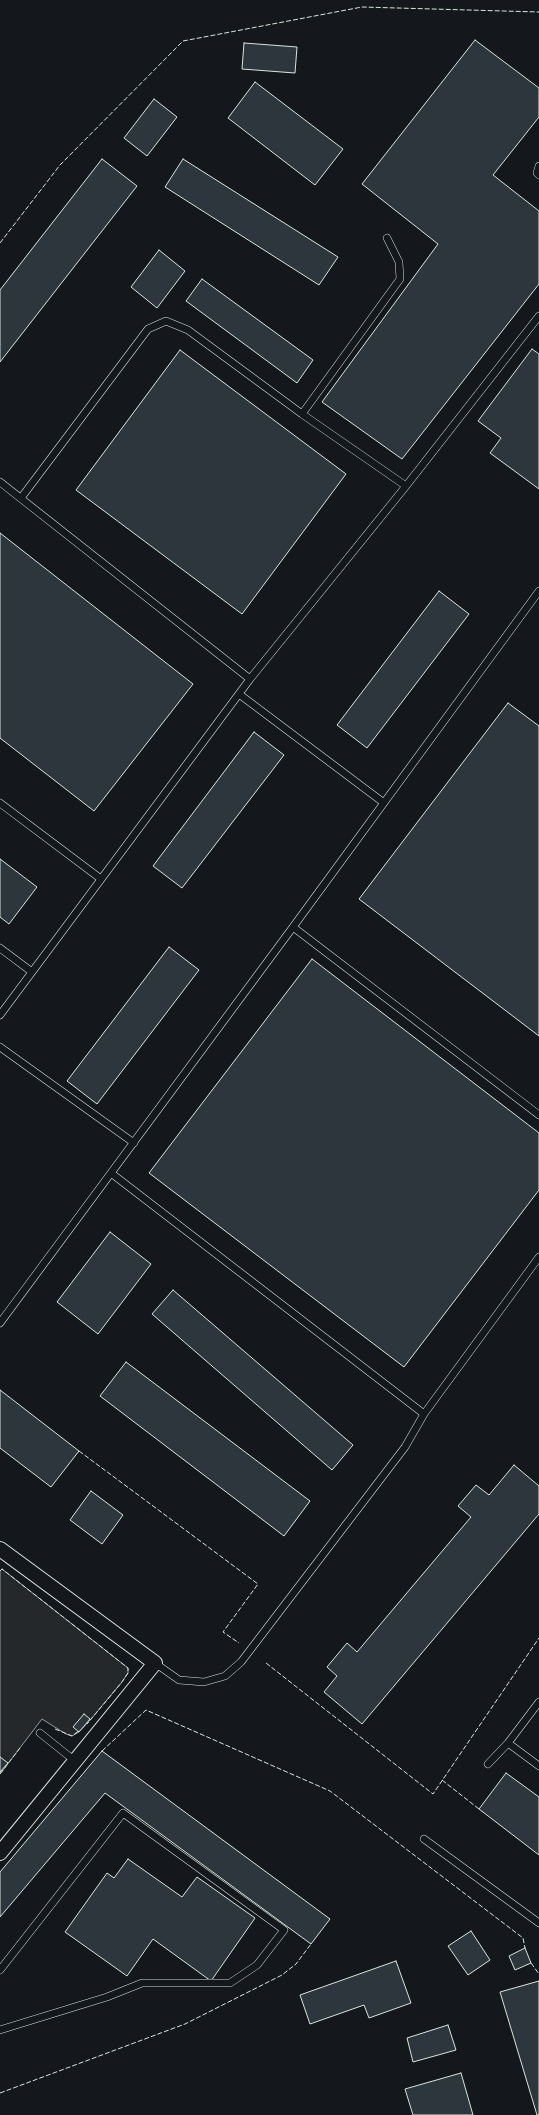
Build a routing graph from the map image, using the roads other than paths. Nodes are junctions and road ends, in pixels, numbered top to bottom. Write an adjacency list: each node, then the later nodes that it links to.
1 (539, 166): 2 (lane)
2 (539, 175)
3 (386, 238): 5 (lane)
4 (539, 316): 7 (lane)
5 (302, 414): 7 (lane); 8 (lane)
6 (0, 482): 8 (lane)
7 (406, 486): 10 (lane)
8 (21, 498): 10 (lane)
9 (539, 592): 13 (lane)
10 (250, 679): 11 (lane)
11 (240, 694): 13 (lane); 14 (lane)
12 (0, 803): 14 (lane)
13 (384, 803): 15 (lane)
14 (101, 879): 17 (lane)
15 (293, 927): 20 (lane); 21 (lane)
16 (0, 948): 17 (lane)
17 (32, 972): 18 (lane)
18 (0, 1015)
19 (0, 1047): 21 (lane)
20 (539, 1115)
21 (134, 1143): 22 (lane)
22 (111, 1173): 24 (lane); 25 (lane)
23 (539, 1257): 25 (lane)
24 (0, 1323)
25 (424, 1414): 27 (lane)
26 (0, 1549): 27 (street)
27 (155, 1663): 31 (street)
28 (539, 1702): 30 (lane)
29 (40, 1733): 31 (lane)
30 (508, 1743): 32 (lane); 33 (lane)
31 (75, 1761): 35 (street)
32 (488, 1764)
33 (539, 1766)
34 (424, 1839): 36 (lane)
35 (0, 1853)
36 (539, 1923)
37 (0, 1970): 38 (lane)
38 (0, 2030)

